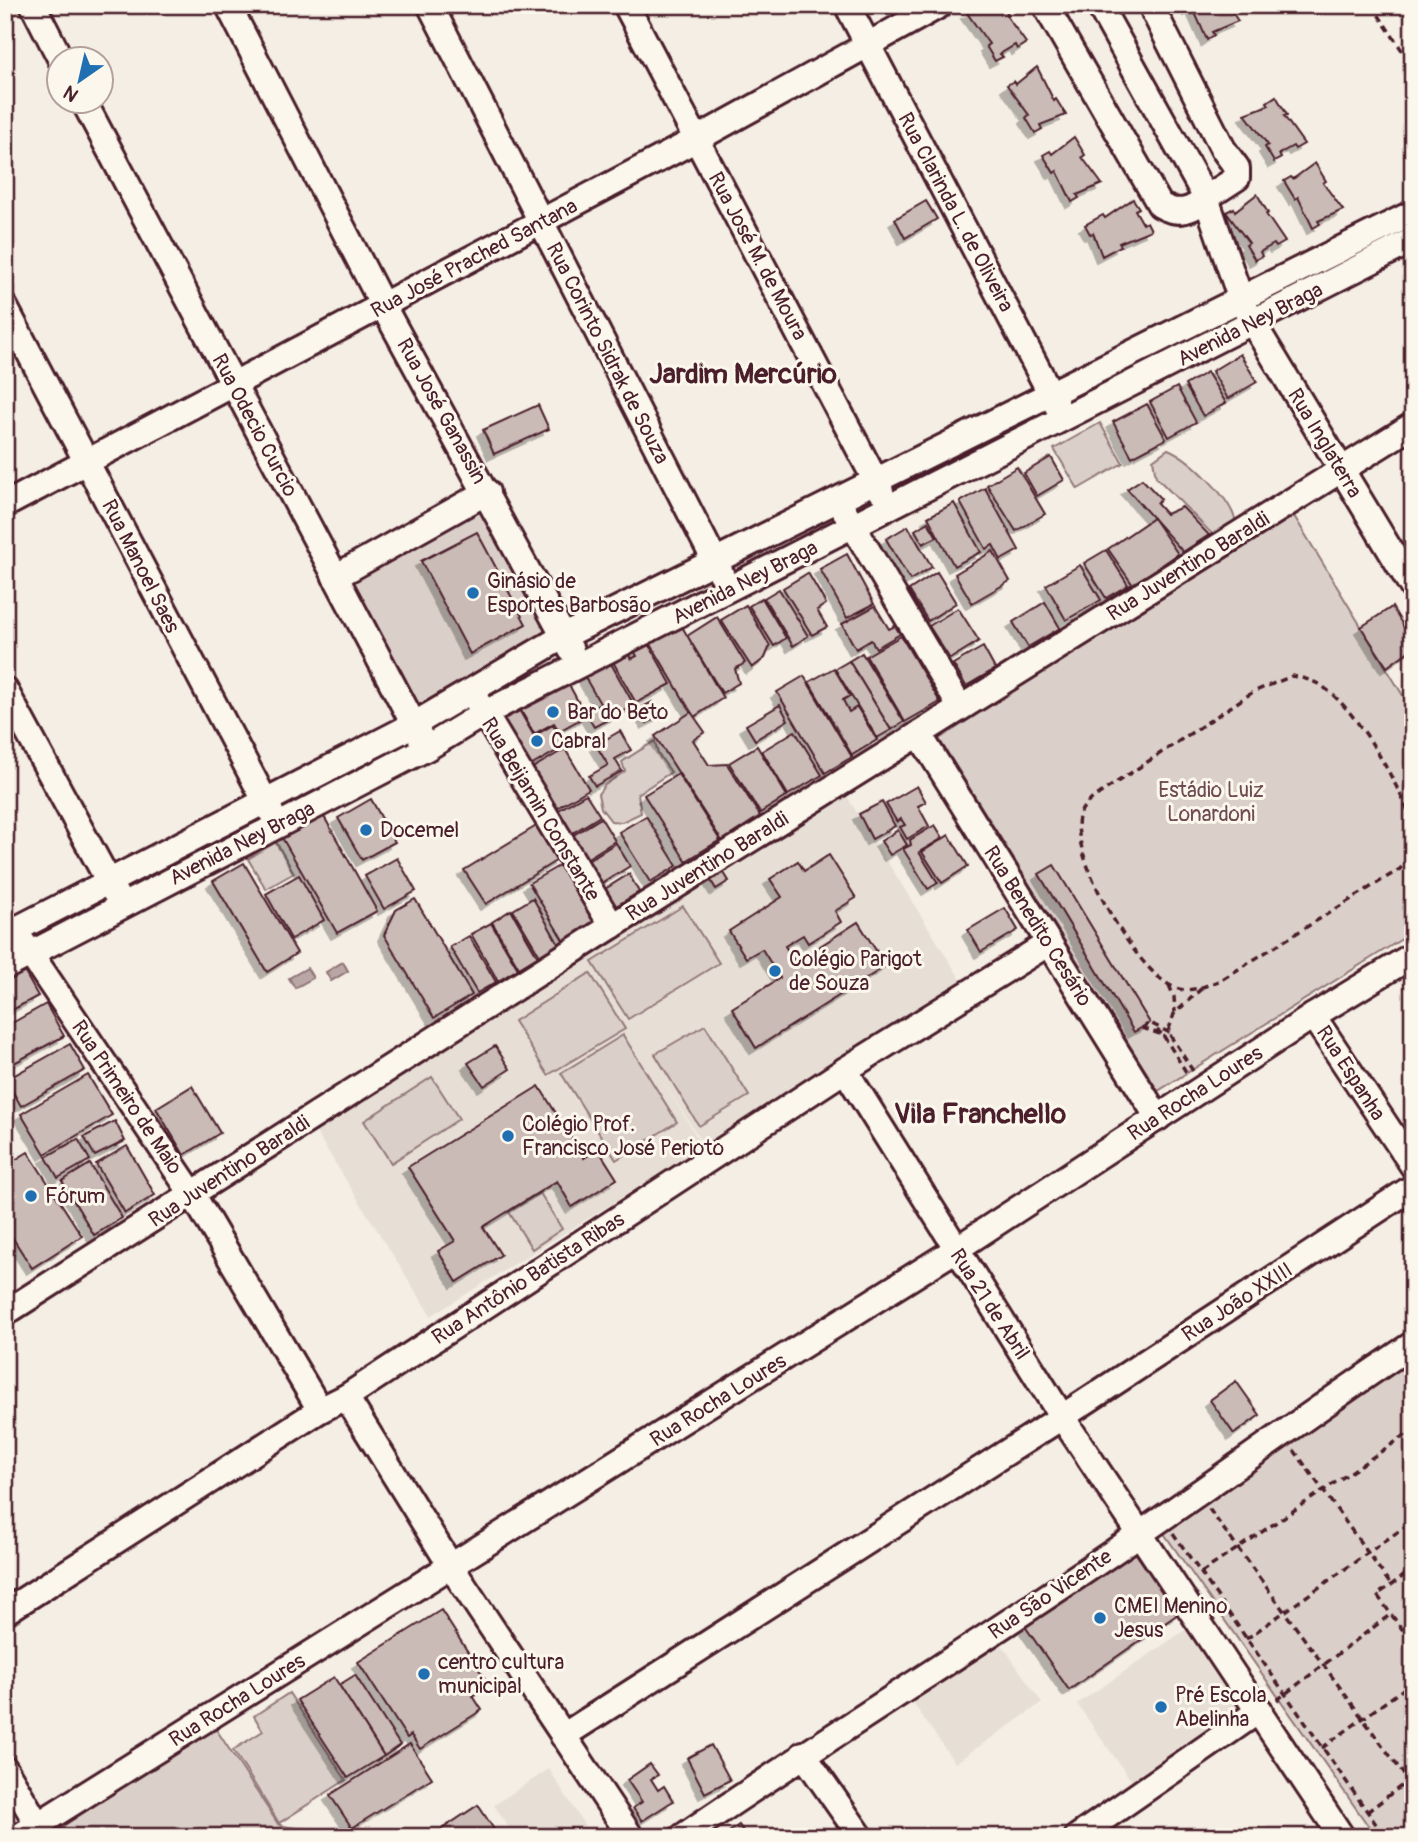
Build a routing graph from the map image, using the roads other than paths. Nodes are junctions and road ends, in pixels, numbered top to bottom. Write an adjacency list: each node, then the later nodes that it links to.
1 (33, 5): 10 (street)
2 (228, 5): 19 (street, Rua José Ganassin)
3 (430, 5): 16 (street, Rua Corinto Sidrak de Souza)
4 (626, 5): 13 (street, Rua José M. de Moura)
5 (847, 5): 11 (street, Rua Clarinda L. de Oliveira)
6 (940, 5): 11 (street, Rua José Prached Santana)
7 (1045, 5): 14 (street)
8 (1099, 5): 14 (street, Rua Inglaterra)
9 (1154, 12): 14 (street)
10 (54, 46)
11 (869, 47): 13 (street, Rua José Prached Santana); 23 (street, Rua Clarinda L. de Oliveira)
12 (91, 116): 22 (street, Rua Odecio Curcio)
13 (697, 139): 16 (street, Rua José Prached Santana); 28 (street, Rua José M. de Moura)
14 (1206, 198): 18 (street, Rua Inglaterra)
15 (1413, 213): 18 (street, Avenida Ney Braga)
16 (541, 222): 19 (street, Rua José Prached Santana); 34 (street, Rua Corinto Sidrak de Souza)
17 (1413, 240): 21 (street, Avenida Ney Braga)
18 (1240, 297): 21 (street, Rua Inglaterra); 23 (street, Avenida Ney Braga)
19 (383, 306): 22 (street, Rua José Prached Santana); 29 (street, Rua José Ganassin)
20 (5, 307): 26 (street, Rua Manoel Saes)
21 (1253, 323): 24 (street, Avenida Ney Braga); 27 (street, Rua Inglaterra)
22 (233, 385): 26 (street, Rua José Prached Santana); 35 (street, Rua Odecio Curcio)
23 (1050, 393): 24 (street, Rua Clarinda L. de Oliveira); 28 (street, Avenida Ney Braga)
24 (1064, 419): 32 (street, Avenida Ney Braga)
25 (1413, 425): 27 (street, Rua Juventino Baraldi)
26 (87, 462): 31 (street, Rua José Prached Santana); 47 (street, Rua Manoel Saes)
27 (1342, 470): 36 (street, Rua Inglaterra); 42 (street, Rua Juventino Baraldi)
28 (875, 479): 30 (street, Avenida Ney Braga); 32 (street, Rua José M. de Moura)
29 (487, 492): 35 (street); 38 (street, Rua José Ganassin)
30 (836, 498): 33 (street); 34 (street, Avenida Ney Braga)
31 (5, 505)
32 (889, 508): 33 (street, Avenida Ney Braga)
33 (853, 526): 37 (street, Avenida Ney Braga); 42 (street)
34 (714, 559): 37 (street, Rua Corinto Sidrak de Souza); 38 (street, Avenida Ney Braga)
35 (335, 577): 44 (street, Rua Odecio Curcio)
36 (1413, 588)
37 (729, 589): 39 (street, Avenida Ney Braga)
38 (564, 636): 39 (street, Rua José Ganassin); 41 (street, Avenida Ney Braga)
39 (579, 667): 43 (street, Avenida Ney Braga)
40 (5, 690): 49 (street)
41 (473, 690): 43 (street, Rua Beijamin Constante); 44 (street, Avenida Ney Braga)
42 (960, 707): 45 (street, Rua Juventino Baraldi)
43 (483, 715): 46 (street, Avenida Ney Braga); 51 (street, Rua Beijamin Constante)
44 (413, 725): 46 (street, Rua Odecio Curcio); 47 (street, Avenida Ney Braga)
45 (919, 734): 51 (street, Rua Juventino Baraldi); 53 (street, Rua Benedito Cesário)
46 (427, 748): 48 (street, Avenida Ney Braga)
47 (262, 800): 48 (street, Rua Manoel Saes); 49 (street, Avenida Ney Braga)
48 (279, 824): 50 (street, Avenida Ney Braga)
49 (110, 882): 50 (street); 52 (street, Avenida Ney Braga)
50 (120, 905): 55 (street, Avenida Ney Braga)
51 (612, 926): 62 (street, Rua Juventino Baraldi)
52 (10, 933): 55 (street, Rua Primeiro de Maio)
53 (1049, 943): 58 (street, Rua Antônio Batista Ribas); 59 (street, Rua Benedito Cesário)
54 (1413, 955): 57 (street, Rua Rocha Loures)
55 (30, 956): 56 (street, Avenida Ney Braga); 62 (street, Rua Primeiro de Maio)
56 (5, 967)
57 (1313, 1016): 59 (street, Rua Rocha Loures); 60 (street, Rua Espanha)
58 (845, 1070): 63 (street, Rua 21 de Abril); 66 (street, Rua Antônio Batista Ribas)
59 (1158, 1118): 63 (street, Rua Rocha Loures)
60 (1413, 1166)
61 (1413, 1187): 68 (street, Rua João XXIII)
62 (193, 1195): 64 (street, Rua Juventino Baraldi); 67 (street, Rua Primeiro de Maio)
63 (955, 1250): 68 (street, Rua 21 de Abril); 70 (street, Rua Rocha Loures)
64 (5, 1313)
65 (1413, 1344): 69 (street, Rua São Vicente)
66 (346, 1397): 67 (street, Rua Antônio Batista Ribas); 70 (street)
67 (320, 1410): 71 (street, Rua Antônio Batista Ribas)
68 (1062, 1417): 69 (street, Rua 21 de Abril); 73 (street, Rua João XXIII)
69 (1139, 1535): 72 (street, Rua 21 de Abril); 74 (street, Rua São Vicente)
70 (452, 1569): 73 (street); 76 (street, Rua Rocha Loures)
71 (5, 1612)
72 (1260, 1710): 80 (street); 81 (street, Rua 21 de Abril)
73 (563, 1736): 77 (street)
74 (803, 1754): 78 (street, Rua São Vicente); 79 (street)
75 (5, 1769): 76 (street)
76 (34, 1833)
77 (631, 1837)
78 (682, 1837)
79 (861, 1837)
80 (1077, 1837)
81 (1342, 1837)

